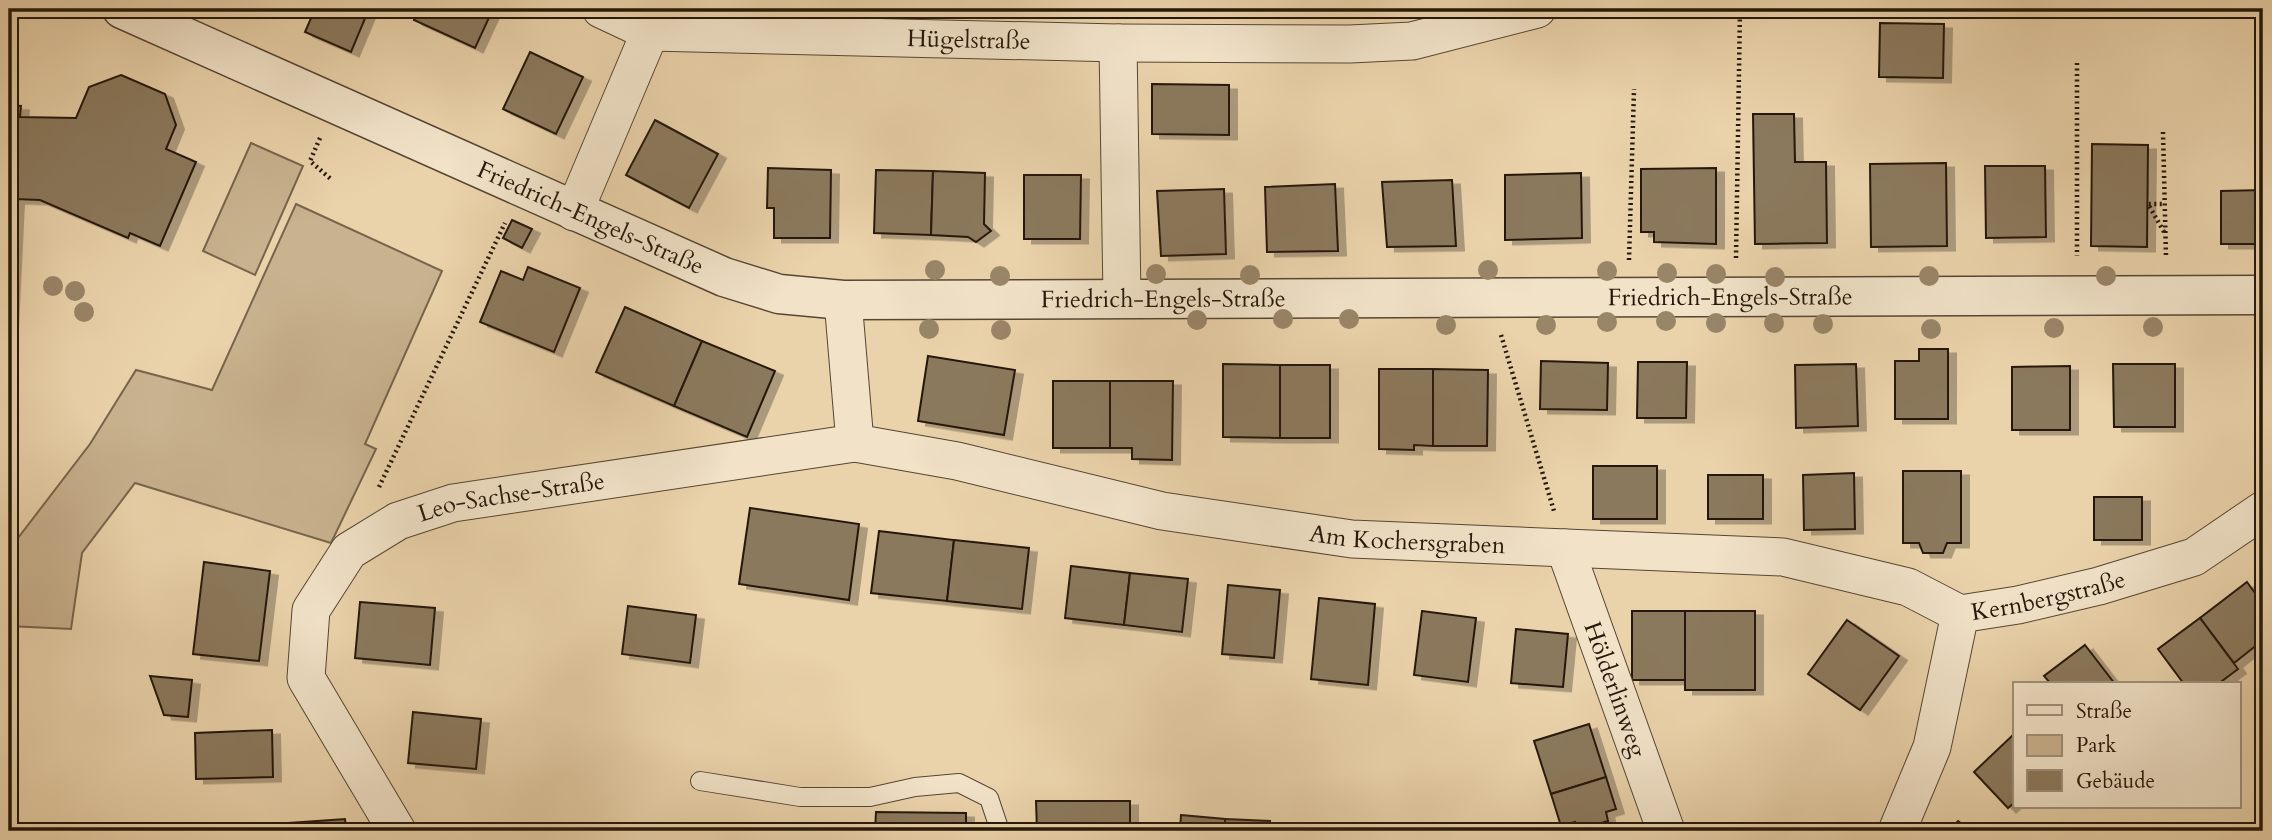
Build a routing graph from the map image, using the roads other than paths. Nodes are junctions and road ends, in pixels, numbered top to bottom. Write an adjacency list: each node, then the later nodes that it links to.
1 (122, 9): 6 (street, Friedrich-Engels-Straße)
2 (601, 9): 4 (street, Hügelstraße)
3 (1537, 9): 5 (street, Hügelstraße)
4 (650, 32): 5 (street, Hügelstraße); 6 (street)
5 (1118, 43): 8 (street)
6 (574, 212): 9 (street, Friedrich-Engels-Straße)
7 (2263, 295): 8 (street, Friedrich-Engels-Straße)
8 (1122, 298): 9 (street, Friedrich-Engels-Straße)
9 (843, 300): 10 (street)
10 (855, 443): 12 (street, Am Kochersgraben); 15 (street, Leo-Sachse-Straße)
11 (2263, 510): 13 (street, Kernbergstraße)
12 (1565, 548): 13 (street, Am Kochersgraben); 17 (street, Hölderlinweg)
13 (1960, 614): 18 (street, Kernbergstraße)
14 (700, 780): 16 (lane)
15 (397, 831)
16 (1000, 831)
17 (1666, 831)
18 (1896, 831)

